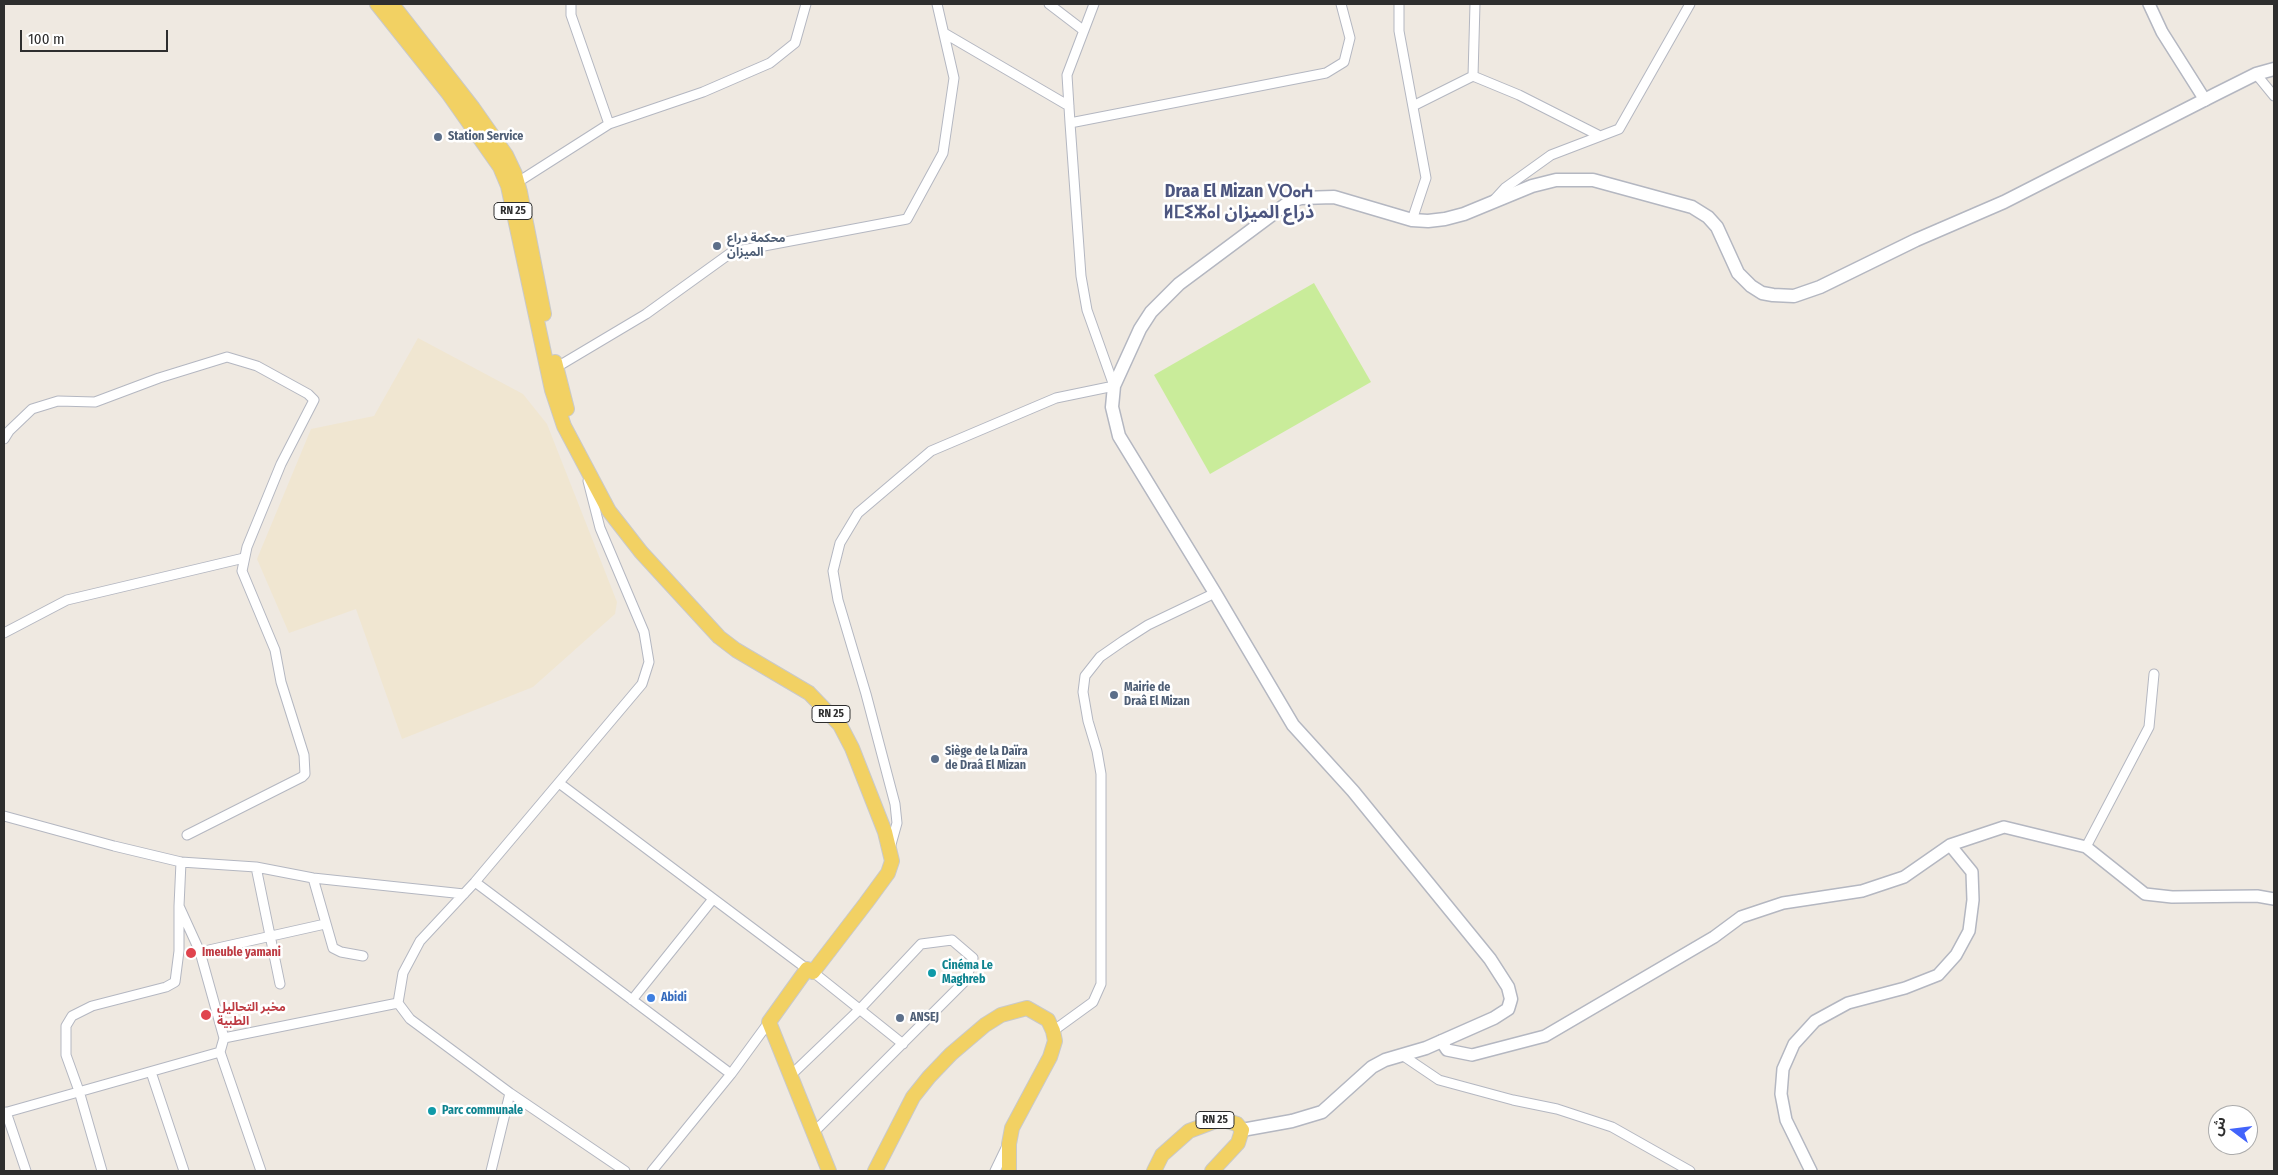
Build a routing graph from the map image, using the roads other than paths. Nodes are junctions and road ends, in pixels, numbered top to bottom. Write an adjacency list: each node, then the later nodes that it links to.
1 (377, 4): 28 (main road, RN 25)
2 (392, 4): 25 (main road)
3 (570, 4): 23 (street)
4 (806, 4): 23 (street)
5 (937, 4): 14 (street)
6 (1049, 4): 13 (street)
7 (1094, 4): 13 (street)
8 (1341, 4): 22 (street)
9 (1399, 4): 21 (street)
10 (1475, 4): 17 (street)
11 (1690, 4): 24 (street)
12 (2149, 4): 19 (street)
13 (1083, 30): 20 (street)
14 (944, 33): 20 (street); 28 (street)
15 (2274, 68): 16 (main road)
16 (2256, 74): 18 (street); 19 (main road)
17 (1474, 76): 21 (street); 24 (street)
18 (2274, 96)
19 (2205, 100): 26 (main road)
20 (1069, 106): 22 (street)
21 (1413, 106): 27 (street)
22 (1070, 123): 29 (street)
23 (609, 124): 25 (street)
24 (1600, 136): 26 (street)
25 (518, 182): 28 (main road)
26 (1490, 203): 27 (main road)
27 (1412, 220): 29 (main road)
28 (552, 370): 31 (main road, RN 25)
29 (1114, 386): 33 (main road); 41 (street)
30 (4, 439): 32 (street)
31 (584, 466): 36 (street); 41 (main road, RN 25)
32 (244, 558): 34 (street); 38 (street)
33 (1216, 593): 60 (street); 62 (main road)
34 (4, 633)
35 (2154, 674): 40 (street)
36 (559, 783): 45 (street); 47 (street)
37 (4, 816): 42 (street)
38 (187, 835)
39 (1950, 845): 40 (street); 62 (street); 89 (street)
40 (2086, 847): 48 (street)
41 (890, 848): 54 (main road, RN 25)
42 (182, 862): 43 (street); 49 (street)
43 (256, 867): 44 (street); 51 (street)
44 (314, 878): 46 (street); 50 (street)
45 (476, 882): 46 (street); 56 (street)
46 (464, 894): 57 (street)
47 (713, 899): 54 (street); 56 (street)
48 (2274, 899)
49 (179, 906): 52 (street); 69 (street)
50 (325, 924): 51 (street); 53 (street)
51 (271, 937): 52 (street); 55 (street)
52 (200, 952): 61 (street)
53 (363, 956)
54 (810, 971): 58 (street); 59 (main road, RN 25)
55 (280, 984)
56 (632, 1000): 67 (street)
57 (398, 1003): 61 (street); 70 (street)
58 (860, 1010): 63 (street); 63 (street); 68 (street)
59 (769, 1022): 67 (street); 68 (main road)
60 (1053, 1031): 74 (main road); 83 (main road)
61 (224, 1038): 64 (street)
62 (1441, 1040): 65 (main road)
63 (903, 1044): 73 (street)
64 (220, 1052): 66 (street); 78 (street)
65 (1402, 1055): 72 (main road); 88 (street)
66 (151, 1072): 69 (street); 77 (street)
67 (731, 1074): 81 (street)
68 (790, 1076): 73 (main road)
69 (79, 1092): 71 (street); 76 (street)
70 (510, 1093): 79 (street); 80 (street)
71 (5, 1112): 75 (street)
72 (1242, 1130): 86 (main road, RN 25); 87 (main road, RN 25)
73 (813, 1133): 82 (main road)
74 (1009, 1144): 84 (street); 85 (main road)
75 (26, 1171)
76 (102, 1171)
77 (184, 1171)
78 (260, 1171)
79 (491, 1171)
80 (625, 1171)
81 (652, 1171)
82 (829, 1171)
83 (875, 1171)
84 (995, 1171)
85 (1009, 1171)
86 (1154, 1171)
87 (1212, 1171)
88 (1690, 1171)
89 (1811, 1171)

